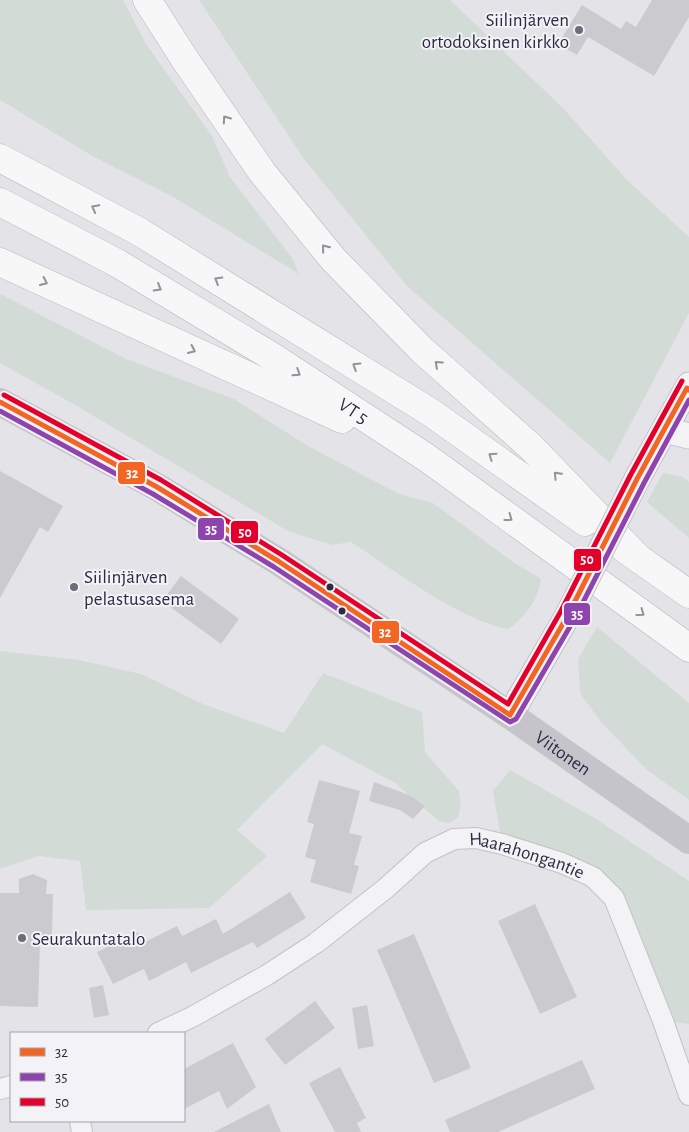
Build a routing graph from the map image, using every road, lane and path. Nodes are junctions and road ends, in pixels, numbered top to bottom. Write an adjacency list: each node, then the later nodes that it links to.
1 (147, 0): 10 (highway, one-way to 1)
2 (0, 158): 10 (highway, VT 5, one-way to 2)
3 (0, 202): 9 (highway, VT 5, one-way to 9)
4 (0, 262): 9 (highway, one-way to 9)
5 (688, 388): 7 (street)
6 (0, 402): 13 (main road, Viitonen)
7 (665, 430): 8 (street); 13 (street, bridge)
8 (689, 436)
9 (427, 458): 12 (highway, VT 5, one-way to 12)
10 (640, 560): 11 (highway, VT 5)
11 (689, 594)
12 (689, 648)
13 (510, 716): 14 (main road, Viitonen)
14 (689, 840)
15 (160, 1032): 16 (street, Haarahongantie)
16 (689, 1095)

